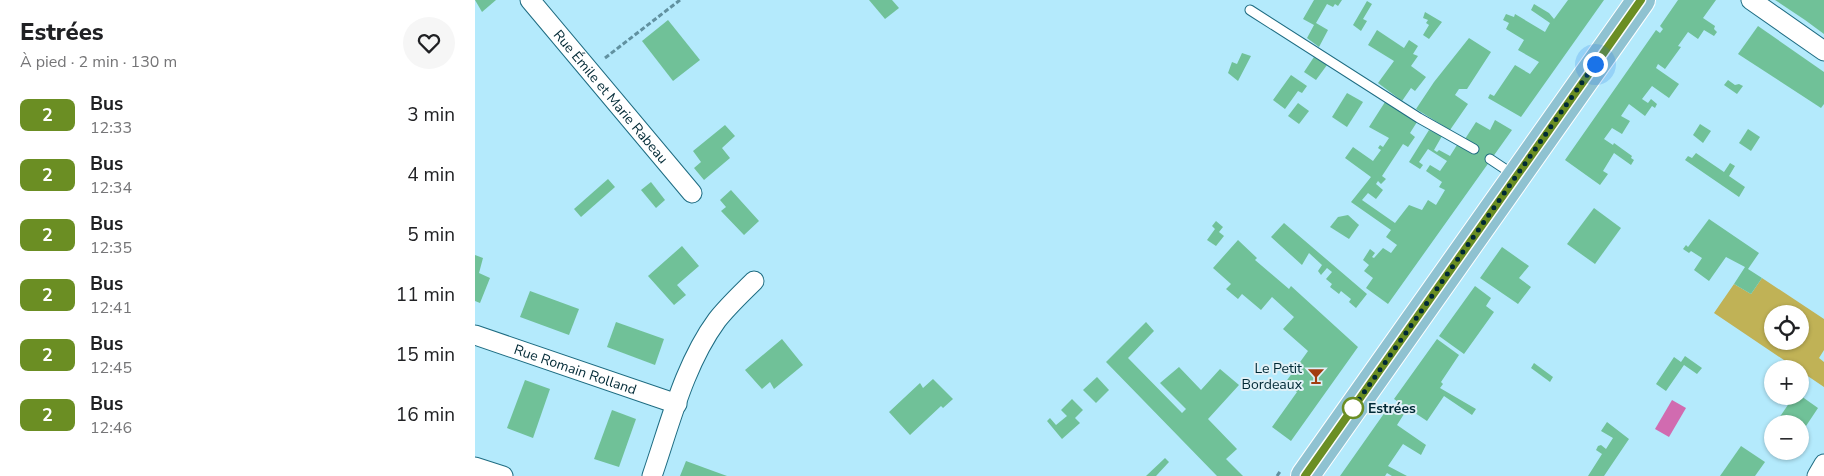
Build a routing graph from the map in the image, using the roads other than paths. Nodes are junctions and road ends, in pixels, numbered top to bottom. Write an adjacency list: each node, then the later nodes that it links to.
1 (530, 0): 9 (street, Rue Émile et Marie Rabeau)
2 (1641, 0): 8 (main road)
3 (1751, 0): 5 (street)
4 (1250, 10): 6 (lane)
5 (1824, 52)
6 (1473, 149)
7 (1490, 159): 8 (lane)
8 (1516, 176): 17 (main road)
9 (691, 193)
10 (754, 281): 12 (street)
11 (475, 335): 12 (street, Rue Romain Rolland)
12 (677, 404): 16 (street)
13 (1824, 464): 18 (street)
14 (475, 467): 15 (street)
15 (503, 476)
16 (652, 476)
17 (1305, 476)
18 (1817, 476)

